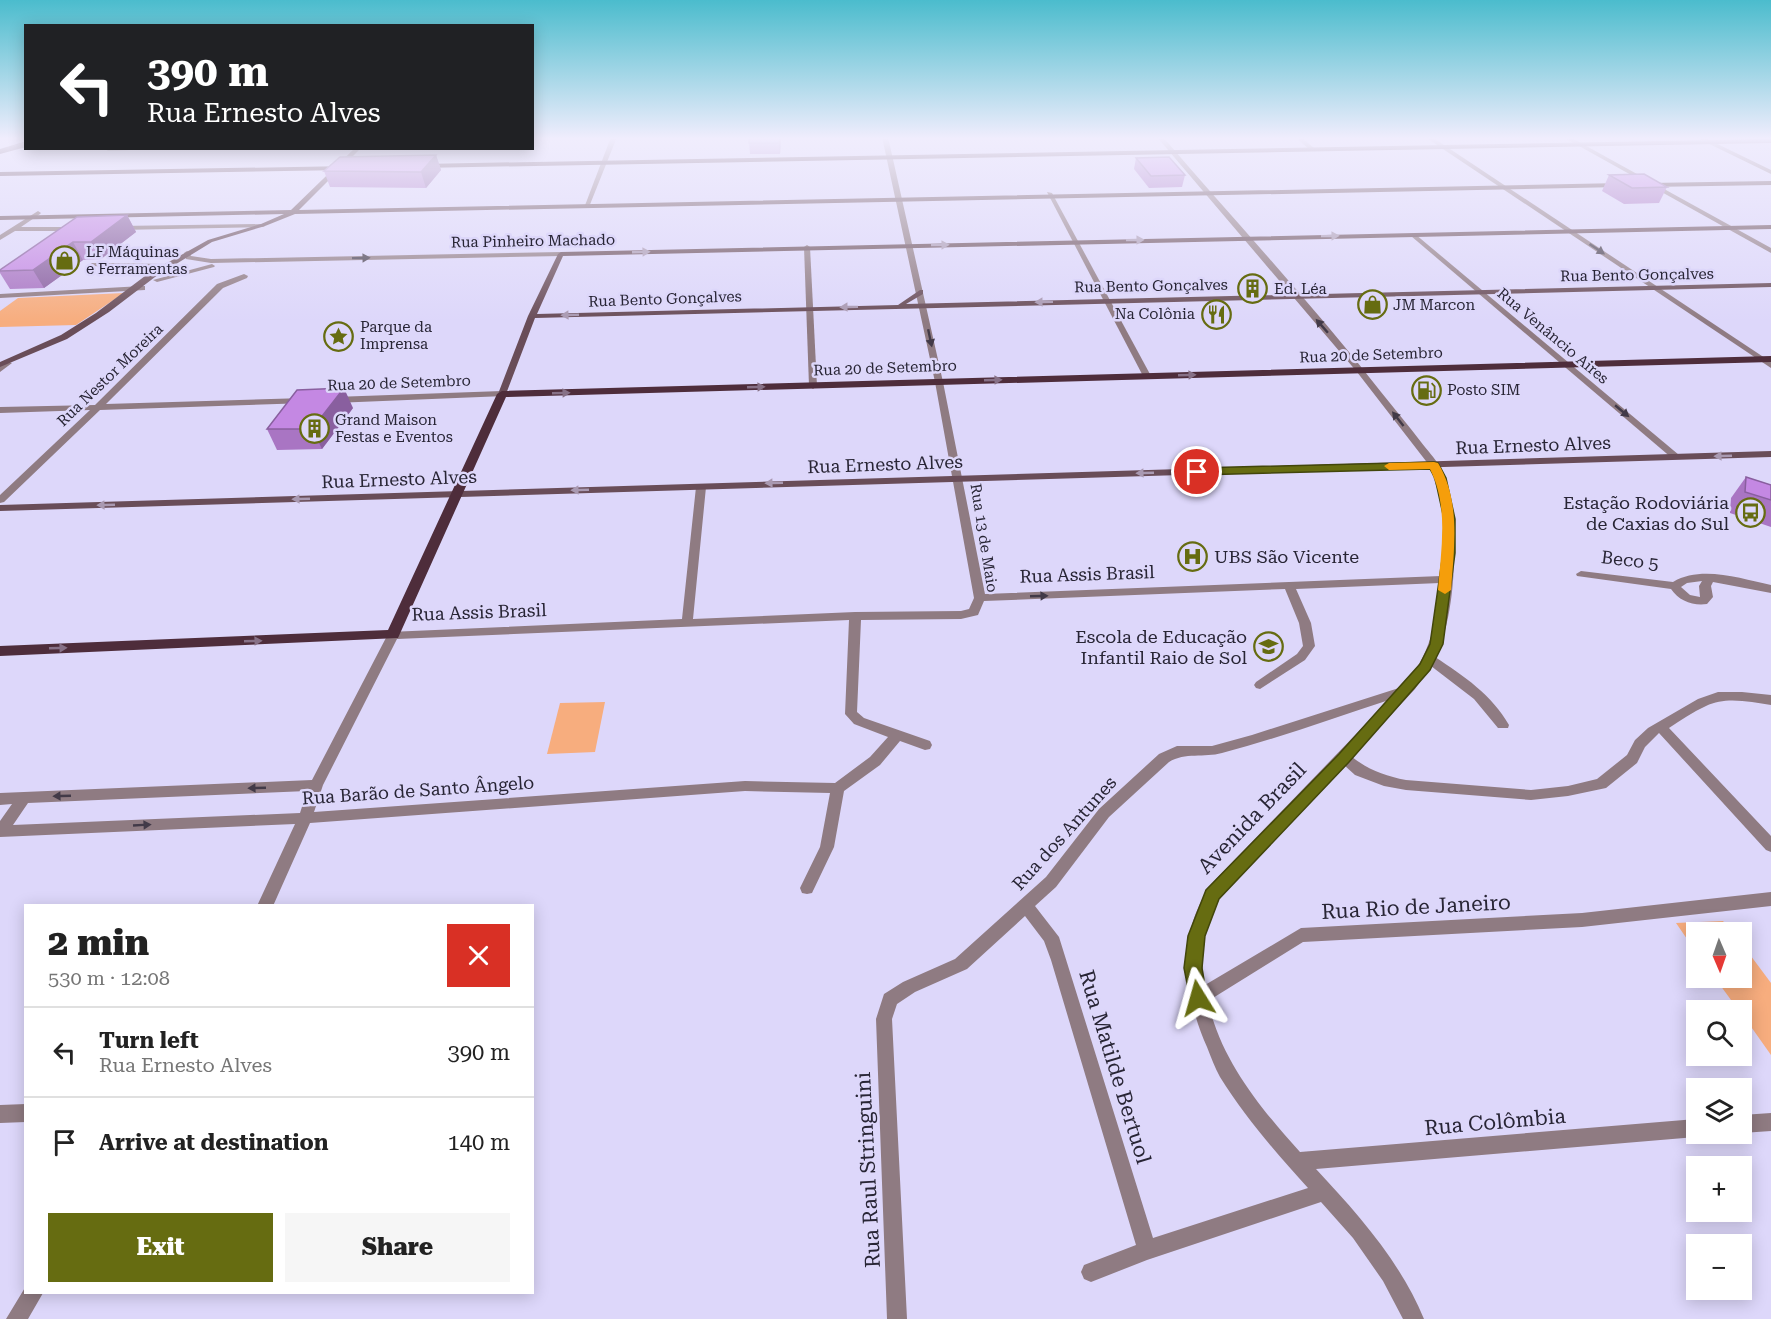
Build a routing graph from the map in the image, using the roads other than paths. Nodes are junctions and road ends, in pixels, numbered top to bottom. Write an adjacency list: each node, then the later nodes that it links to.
1 (899, 198): 26 (street, Rua 13 de Maio)
2 (308, 199): 10 (street)
3 (590, 199): 9 (street)
4 (874, 199): 9 (street)
5 (1053, 199): 25 (street)
6 (1213, 199): 24 (street, Avenida Brasil)
7 (1521, 199): 20 (street)
8 (1676, 199): 16 (street)
9 (587, 205): 10 (street)
10 (295, 211): 11 (street); 13 (street)
11 (35, 215): 12 (street); 17 (street)
12 (0, 216)
13 (263, 225): 15 (street); 30 (street)
14 (1771, 227): 16 (street, Rua Pinheiro Machado)
15 (107, 228)
16 (1728, 228): 20 (street, Rua Pinheiro Machado); 28 (street)
17 (13, 229): 18 (street); 23 (street)
18 (66, 229): 19 (street); 21 (street)
19 (86, 229)
20 (1570, 231): 22 (street, Rua Pinheiro Machado); 38 (street, one-way to 38)
21 (56, 235)
22 (1413, 235): 24 (street, Rua Pinheiro Machado, one-way to 22); 40 (street, Rua Venâncio Aires)
23 (0, 238)
24 (1245, 238): 25 (street, Rua Pinheiro Machado, one-way to 24); 42 (street, Avenida Brasil)
25 (1075, 242): 26 (street, Rua Pinheiro Machado, one-way to 25); 43 (street)
26 (909, 245): 27 (street, Rua Pinheiro Machado); 39 (street, Rua 13 de Maio)
27 (807, 248): 29 (street, Rua Pinheiro Machado, one-way to 27); 46 (street)
28 (1771, 251)
29 (561, 254): 31 (street, Rua Pinheiro Machado, one-way to 29); 47 (street)
30 (188, 256): 31 (street, Rua Pinheiro Machado); 33 (street); 35 (street)
31 (302, 259): 35 (street, Rua Pinheiro Machado)
32 (92, 265): 33 (street)
33 (167, 266): 37 (street)
34 (244, 276): 59 (street, Rua Nestor Moreira)
35 (157, 280): 37 (street)
36 (1771, 285): 38 (street, Rua Bento Gonçalves)
37 (138, 288): 41 (street); 50 (street)
38 (1653, 288): 40 (street, Rua Bento Gonçalves); 48 (street)
39 (920, 292): 44 (street, Rua 13 de Maio); 45 (street)
40 (1480, 292): 42 (street, Rua Bento Gonçalves); 49 (street, Rua Venâncio Aires)
41 (0, 296)
42 (1296, 296): 43 (street, Rua Bento Gonçalves); 52 (street, Avenida Brasil, one-way to 42)
43 (1106, 301): 44 (street, Rua Bento Gonçalves, one-way to 44); 53 (street)
44 (923, 305): 45 (street, Rua Bento Gonçalves); 54 (street, Rua 13 de Maio, one-way to 54)
45 (887, 306): 46 (street, Rua Bento Gonçalves, one-way to 46)
46 (810, 308): 47 (street, Rua Bento Gonçalves, one-way to 47); 55 (street)
47 (532, 316): 56 (street)
48 (1766, 359): 49 (main road, Rua 20 de Setembro); 51 (street)
49 (1566, 364): 52 (main road, Rua 20 de Setembro); 62 (street, Rua Venâncio Aires, one-way to 62)
50 (3, 366)
51 (1771, 366)
52 (1360, 370): 53 (main road, Rua 20 de Setembro, one-way to 52); 63 (street, Avenida Brasil, one-way to 52)
53 (1147, 376): 54 (main road, Rua 20 de Setembro, one-way to 53)
54 (939, 378): 55 (main road, Rua 20 de Setembro); 64 (street, Rua 13 de Maio)
55 (813, 386): 56 (main road, Rua 20 de Setembro, one-way to 55)
56 (502, 394): 58 (street, Rua 20 de Setembro); 66 (main road)
57 (312, 400): 59 (street, Rua 20 de Setembro)
58 (324, 400)
59 (98, 407): 60 (street, Rua 20 de Setembro); 67 (street, Rua Nestor Moreira)
60 (0, 410)
61 (1771, 454): 62 (street, Rua Ernesto Alves, one-way to 62)
62 (1676, 457): 63 (street, Rua Ernesto Alves)
63 (1434, 465): 64 (street, Rua Ernesto Alves, one-way to 64); 70 (street, Avenida Brasil)
64 (959, 478): 65 (street, Rua Ernesto Alves, one-way to 65); 75 (street, Rua 13 de Maio)
65 (701, 487): 66 (street, Rua Ernesto Alves, one-way to 66); 78 (street)
66 (457, 494): 68 (street, Rua Ernesto Alves, one-way to 68); 79 (main road)
67 (0, 500)
68 (0, 508)
69 (1581, 574): 73 (street, Beco 5)
70 (1446, 579): 72 (street, Rua Assis Brasil); 81 (street, Avenida Brasil)
71 (1708, 579): 73 (street); 73 (street); 74 (street)
72 (1289, 586): 75 (street, Rua Assis Brasil, one-way to 72); 82 (street)
73 (1675, 586)
74 (1771, 589)
75 (980, 598): 76 (street, Rua 13 de Maio)
76 (960, 615): 77 (street, Rua Assis Brasil)
77 (855, 616): 78 (street, Rua Assis Brasil); 87 (street)
78 (687, 623): 79 (street, Rua Assis Brasil)
79 (393, 635): 80 (main road, Rua Assis Brasil, one-way to 79); 90 (street)
80 (0, 651)
81 (1429, 659): 83 (street, Avenida Brasil); 85 (street)
82 (1260, 685)
83 (1404, 690): 89 (street, Avenida Brasil); 100 (street, Rua dos Antunes)
84 (1771, 700): 86 (street)
85 (1503, 725)
86 (1660, 726): 89 (street); 96 (street)
87 (897, 735): 88 (street); 91 (street)
88 (925, 745)
89 (1344, 758): 101 (street, Avenida Brasil)
90 (316, 785): 92 (street, Rua Barão de Santo Ângelo, one-way to 92); 94 (street)
91 (838, 788): 94 (street, Rua Barão de Santo Ângelo); 97 (street)
92 (26, 797): 93 (street, Rua Barão de Santo Ângelo); 95 (street)
93 (0, 799)
94 (304, 818): 95 (street, Rua Barão de Santo Ângelo, one-way to 94); 99 (street)
95 (0, 831)
96 (1771, 846)
97 (807, 888)
98 (1771, 899): 101 (street, Rua Rio de Janeiro)
99 (266, 904)
100 (1026, 905): 102 (street, Rua dos Antunes); 110 (street, Rua Matilde Bertuol)
101 (1198, 998): 108 (street, Avenida Brasil)
102 (884, 1019): 114 (street, Rua Raul Stringuini)
103 (24, 1113): 104 (street)
104 (0, 1114)
105 (1771, 1122): 106 (street)
106 (1752, 1123)
107 (1686, 1129): 108 (street, Rua Colômbia)
108 (1298, 1161): 109 (street, Avenida Brasil)
109 (1324, 1192): 110 (street); 115 (street, Avenida Brasil)
110 (1147, 1250): 111 (street)
111 (1091, 1272)
112 (32, 1294): 113 (street)
113 (16, 1319)
114 (897, 1319)
115 (1414, 1319)

